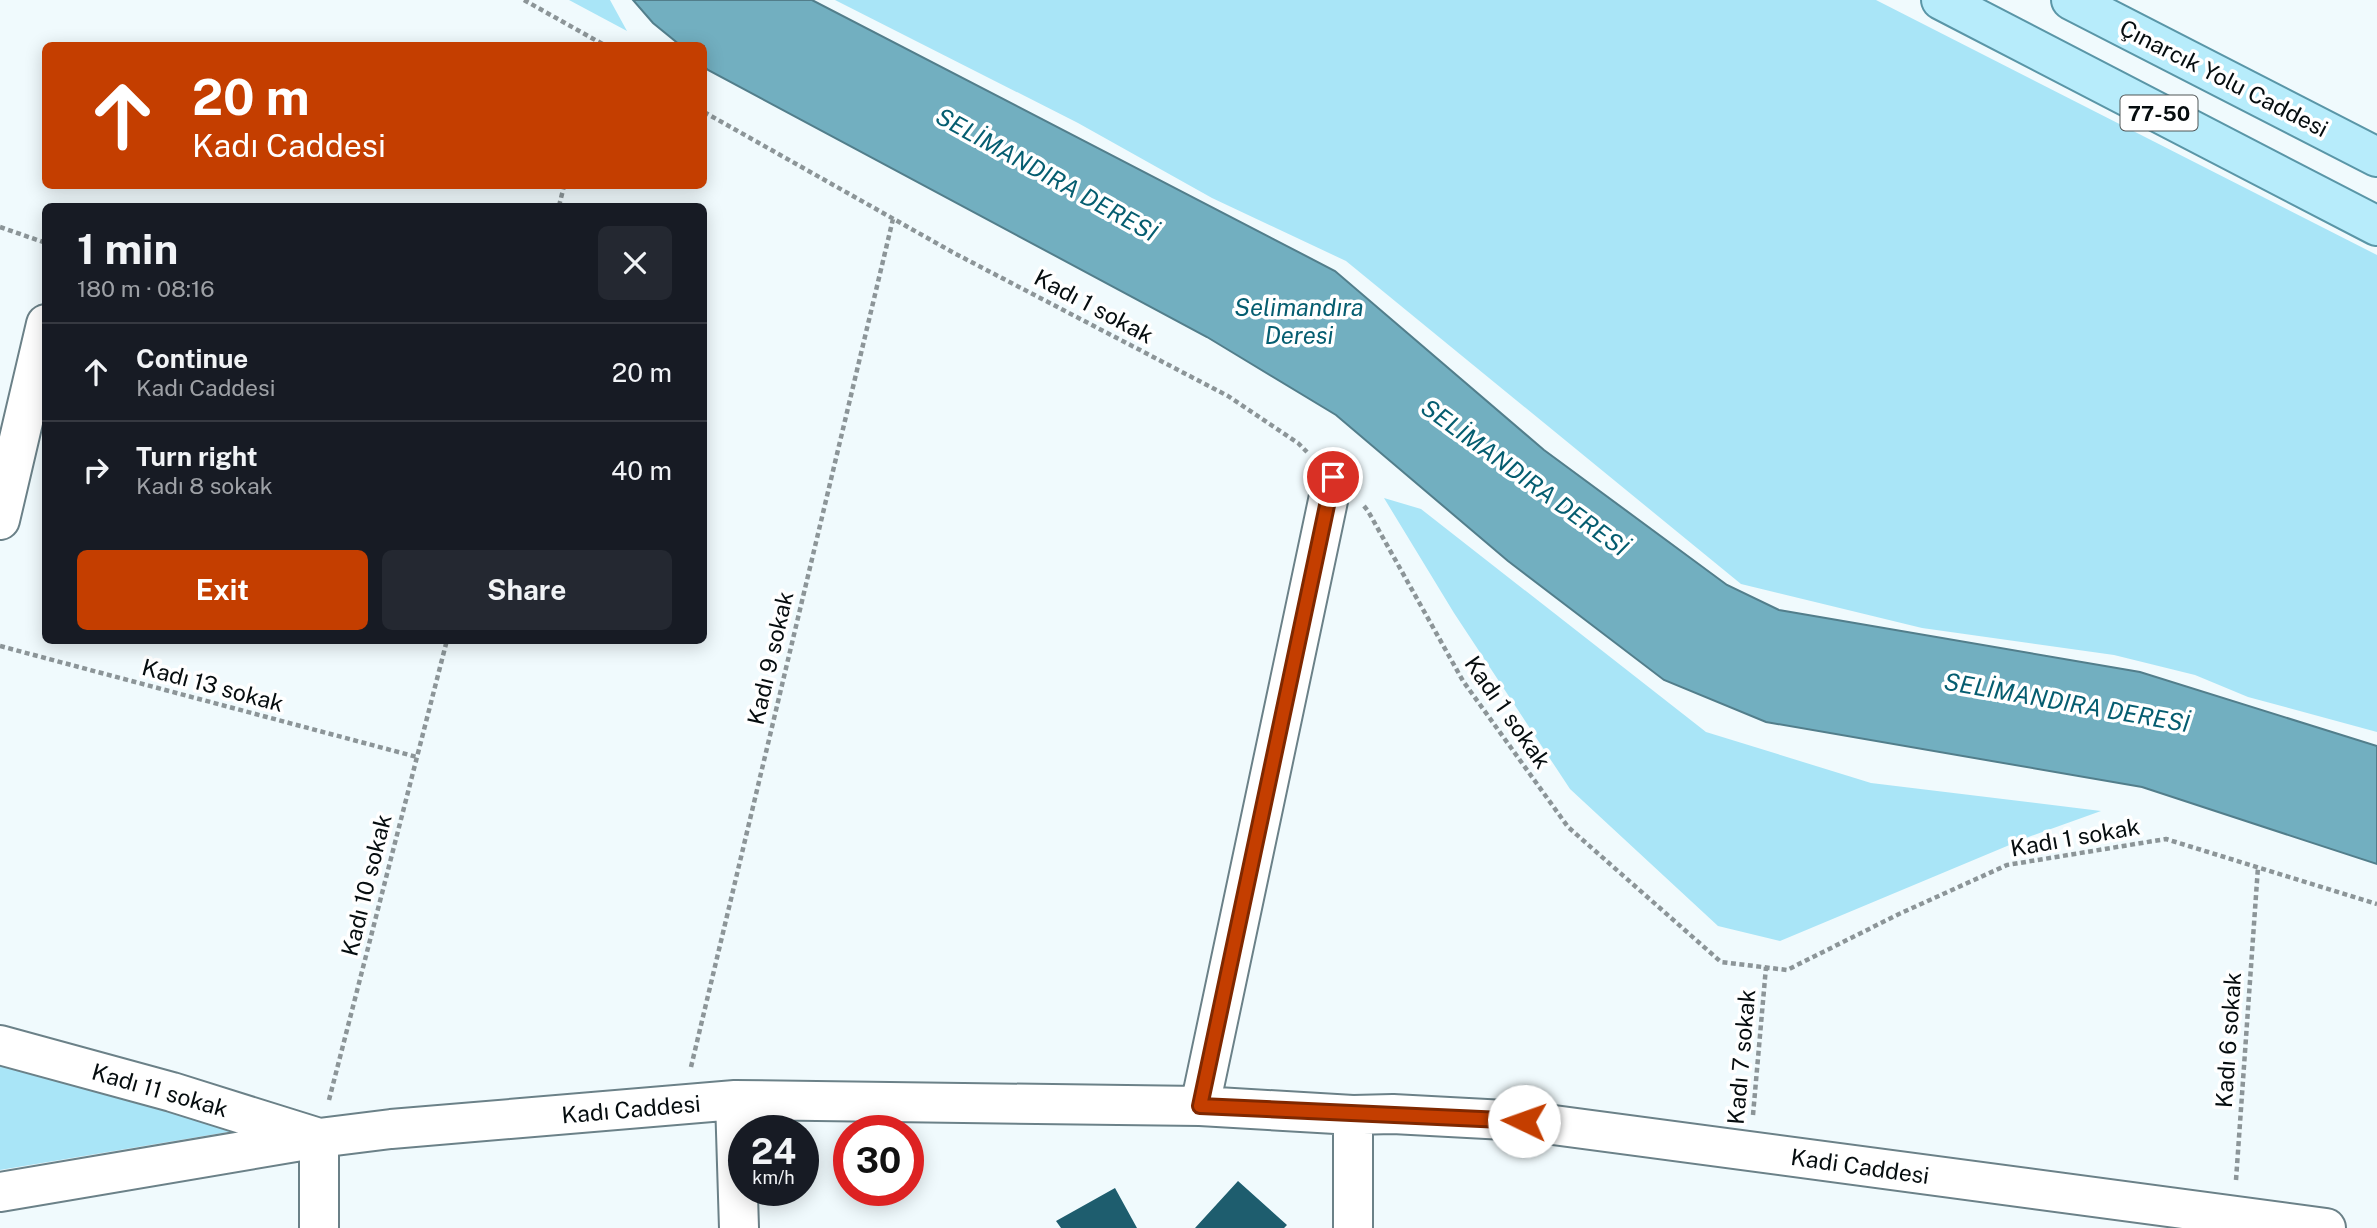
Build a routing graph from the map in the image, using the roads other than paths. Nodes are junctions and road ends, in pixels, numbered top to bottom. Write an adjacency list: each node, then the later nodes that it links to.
1 (1941, 0): 4 (main road, 77-50)
2 (2071, 0): 3 (main road, Çınarcık Yolu Caddesi / 77-50)
3 (2377, 157)
4 (2377, 226)
5 (42, 341): 7 (street)
6 (1333, 477): 10 (street)
7 (0, 520)
8 (0, 1045): 13 (street, Kadı 11 sokak)
9 (735, 1100): 10 (street, Kadı Caddesi); 13 (street, Kadı Caddesi); 17 (street)
10 (1200, 1106): 12 (street, Kadı Caddesi)
11 (1393, 1114): 12 (street, Kadı Caddesi); 15 (street, Kadi Caddesi)
12 (1353, 1115): 18 (street)
13 (319, 1138): 14 (street, Kadı Caddesi); 16 (street)
14 (0, 1192)
15 (2234, 1222): 19 (street, Kadi Caddesi)
16 (319, 1228)
17 (739, 1228)
18 (1353, 1228)
19 (2326, 1228)

